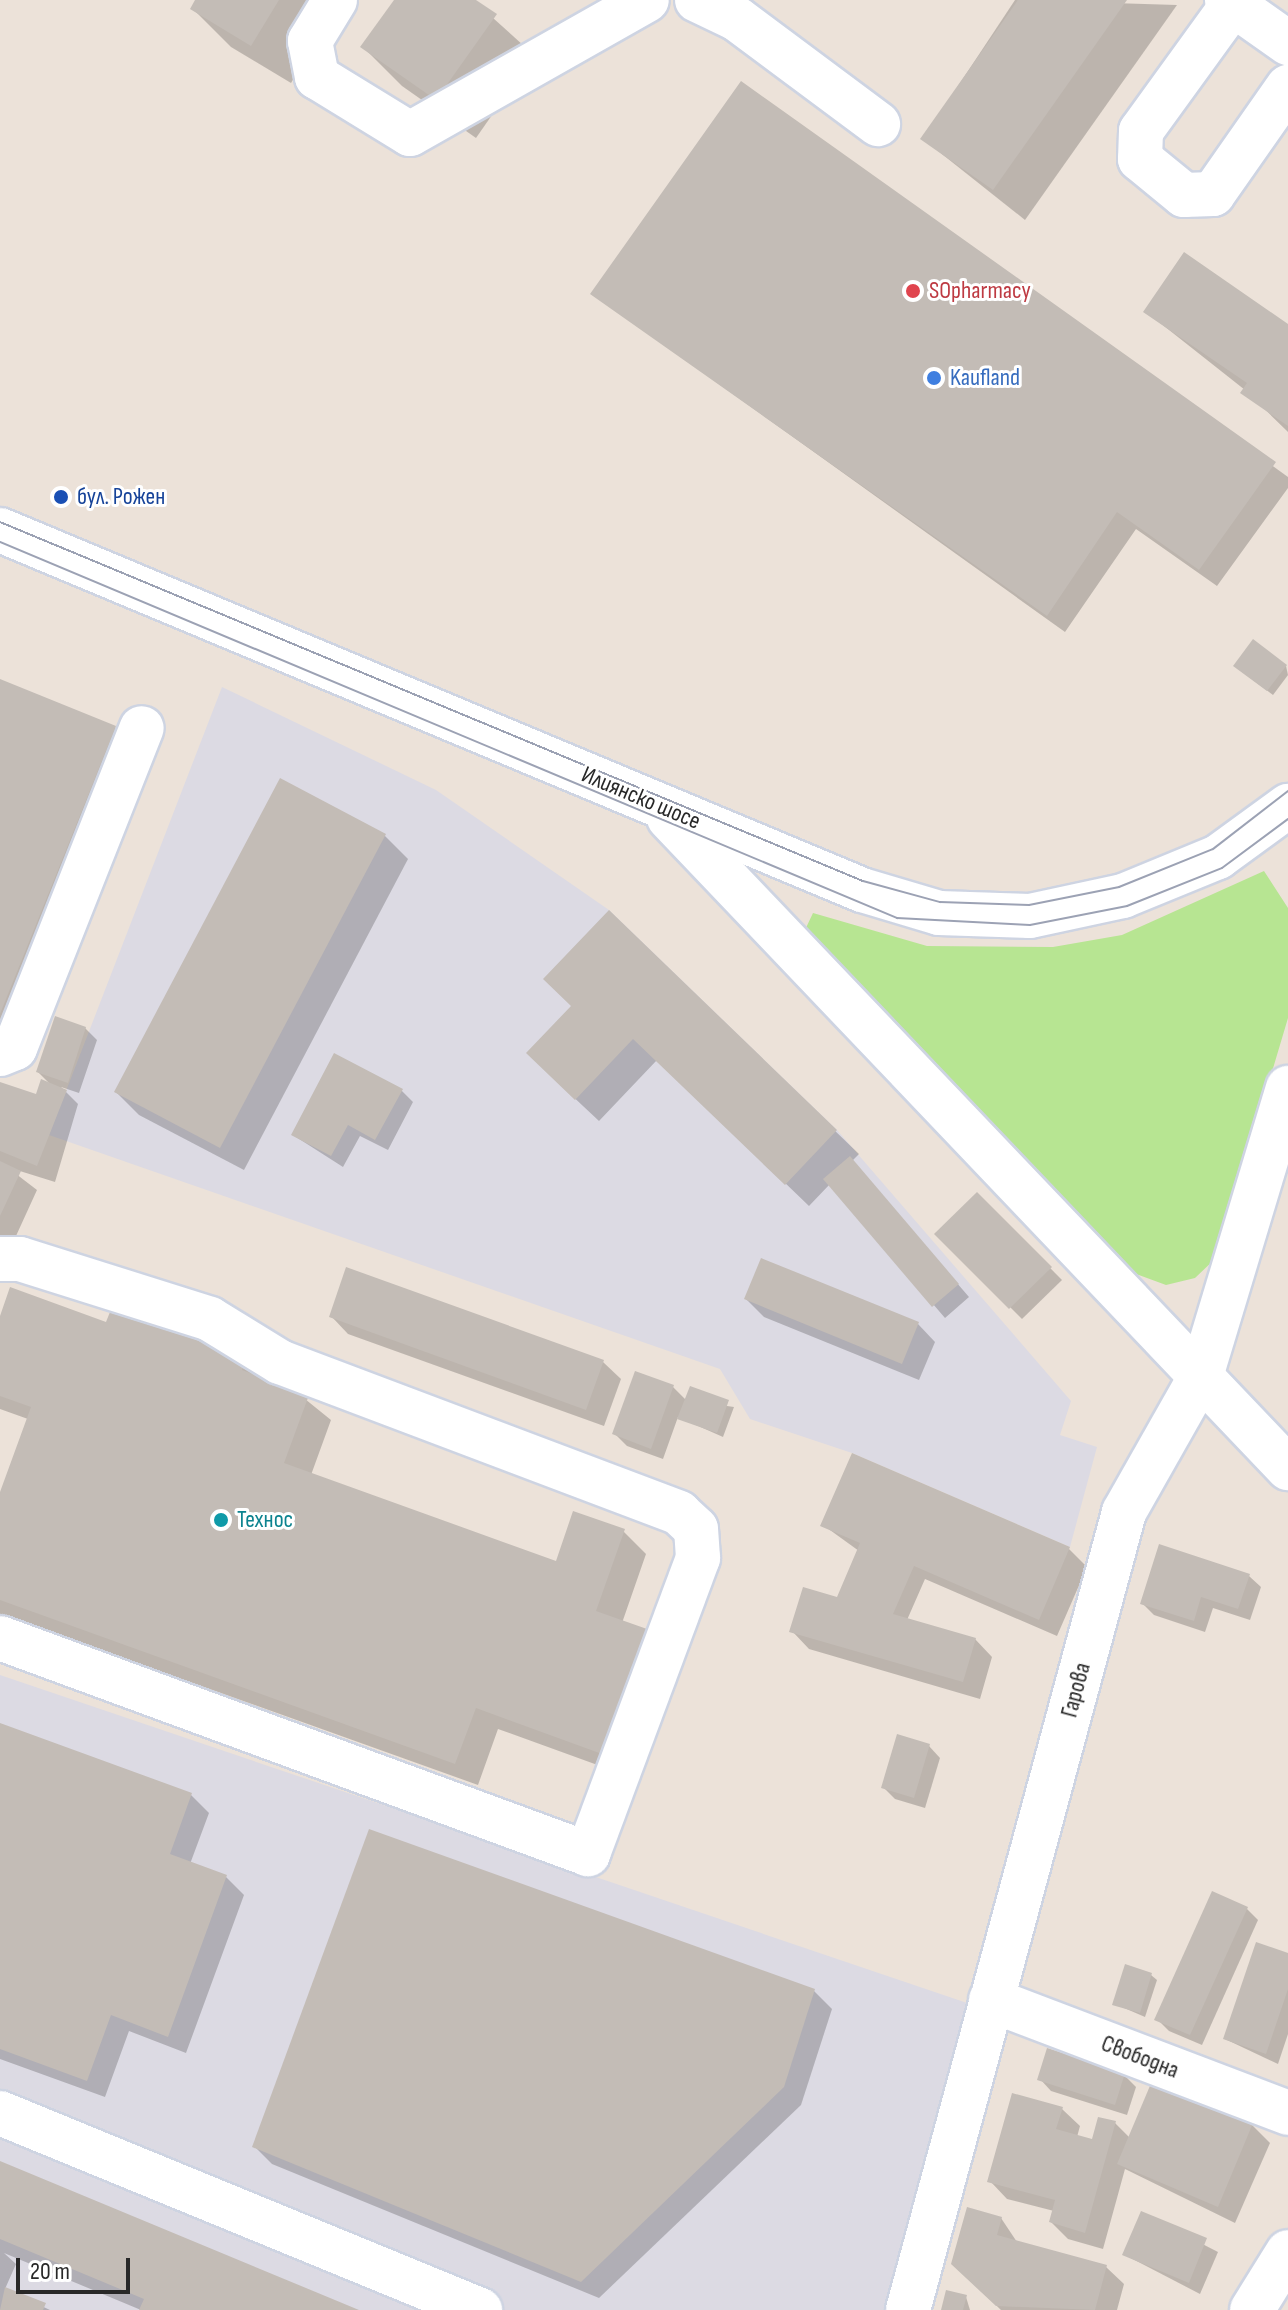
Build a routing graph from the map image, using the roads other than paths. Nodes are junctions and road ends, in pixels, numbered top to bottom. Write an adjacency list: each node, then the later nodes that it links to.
1 (335, 0): 2 (street)
2 (647, 0)
3 (697, 0): 7 (street)
4 (1230, 2): 5 (street); 6 (street)
5 (1288, 43)
6 (1288, 87)
7 (878, 124)
8 (0, 530): 10 (street, Илиянско шосе)
9 (142, 728): 12 (street)
10 (657, 805): 11 (street, Илиянско шосе); 15 (street)
11 (1288, 806)
12 (0, 1054)
13 (1284, 1114): 15 (street, Гарова)
14 (0, 1259): 17 (street)
15 (1201, 1376): 16 (street); 18 (street, Гарова)
16 (1288, 1468)
17 (0, 1638)
18 (991, 2000): 20 (street, Свободна); 23 (street, Гарова)
19 (0, 2113): 22 (street)
20 (1288, 2113)
21 (1288, 2252): 24 (street)
22 (480, 2310)
23 (908, 2310)
24 (1252, 2310)

